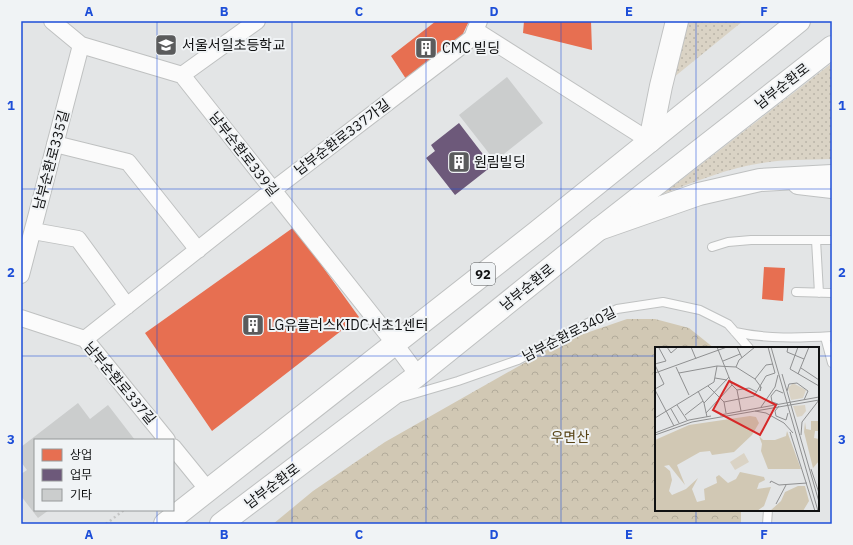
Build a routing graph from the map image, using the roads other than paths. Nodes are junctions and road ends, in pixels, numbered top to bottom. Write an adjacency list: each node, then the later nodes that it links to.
1 (52, 21): 6 (street)
2 (257, 21): 8 (street)
3 (678, 21): 9 (main road)
4 (799, 21): 9 (main road, 92)
5 (477, 26): 9 (street); 14 (street, 남부순환로337가길)
6 (81, 46): 8 (street); 10 (street, 남부순환로335길)
7 (832, 47): 15 (main road, 남부순환로)
8 (182, 75): 14 (street, 남부순환로339길)
9 (650, 141): 30 (main road, 92)
10 (55, 144): 16 (street, 남부순환로335길); 20 (street)
11 (832, 176): 12 (main road)
12 (760, 180): 13 (street); 15 (main road)
13 (832, 188)
14 (273, 190): 20 (street, 남부순환로337가길); 30 (street, 남부순환로339길)
15 (599, 229): 33 (main road, 남부순환로)
16 (32, 231): 21 (street, 남부순환로335길); 25 (street)
17 (816, 240): 18 (lane); 19 (lane); 23 (lane)
18 (832, 240)
19 (712, 247)
20 (198, 250): 25 (street, 남부순환로337가길)
21 (21, 275)
22 (796, 292): 23 (lane)
23 (819, 293): 24 (lane)
24 (832, 293)
25 (127, 306): 29 (street, 남부순환로337가길)
26 (21, 318): 29 (street, 남부순환로337길)
27 (735, 332): 28 (lane); 31 (lane, 남부순환로340길); 34 (lane, 남부순환로340길)
28 (828, 336): 32 (lane)
29 (85, 339): 35 (street, 남부순환로337길)
30 (395, 344): 33 (street, 남부순환로339길); 37 (main road, 92)
31 (749, 347)
32 (832, 363)
33 (418, 375): 34 (main road, 남부순환로)
34 (380, 404): 40 (main road, 남부순환로)
35 (166, 439)
36 (174, 448): 37 (street)
37 (208, 490): 39 (main road, 92)
38 (768, 511): 41 (lane)
39 (165, 524)
40 (221, 524)
41 (767, 524)

